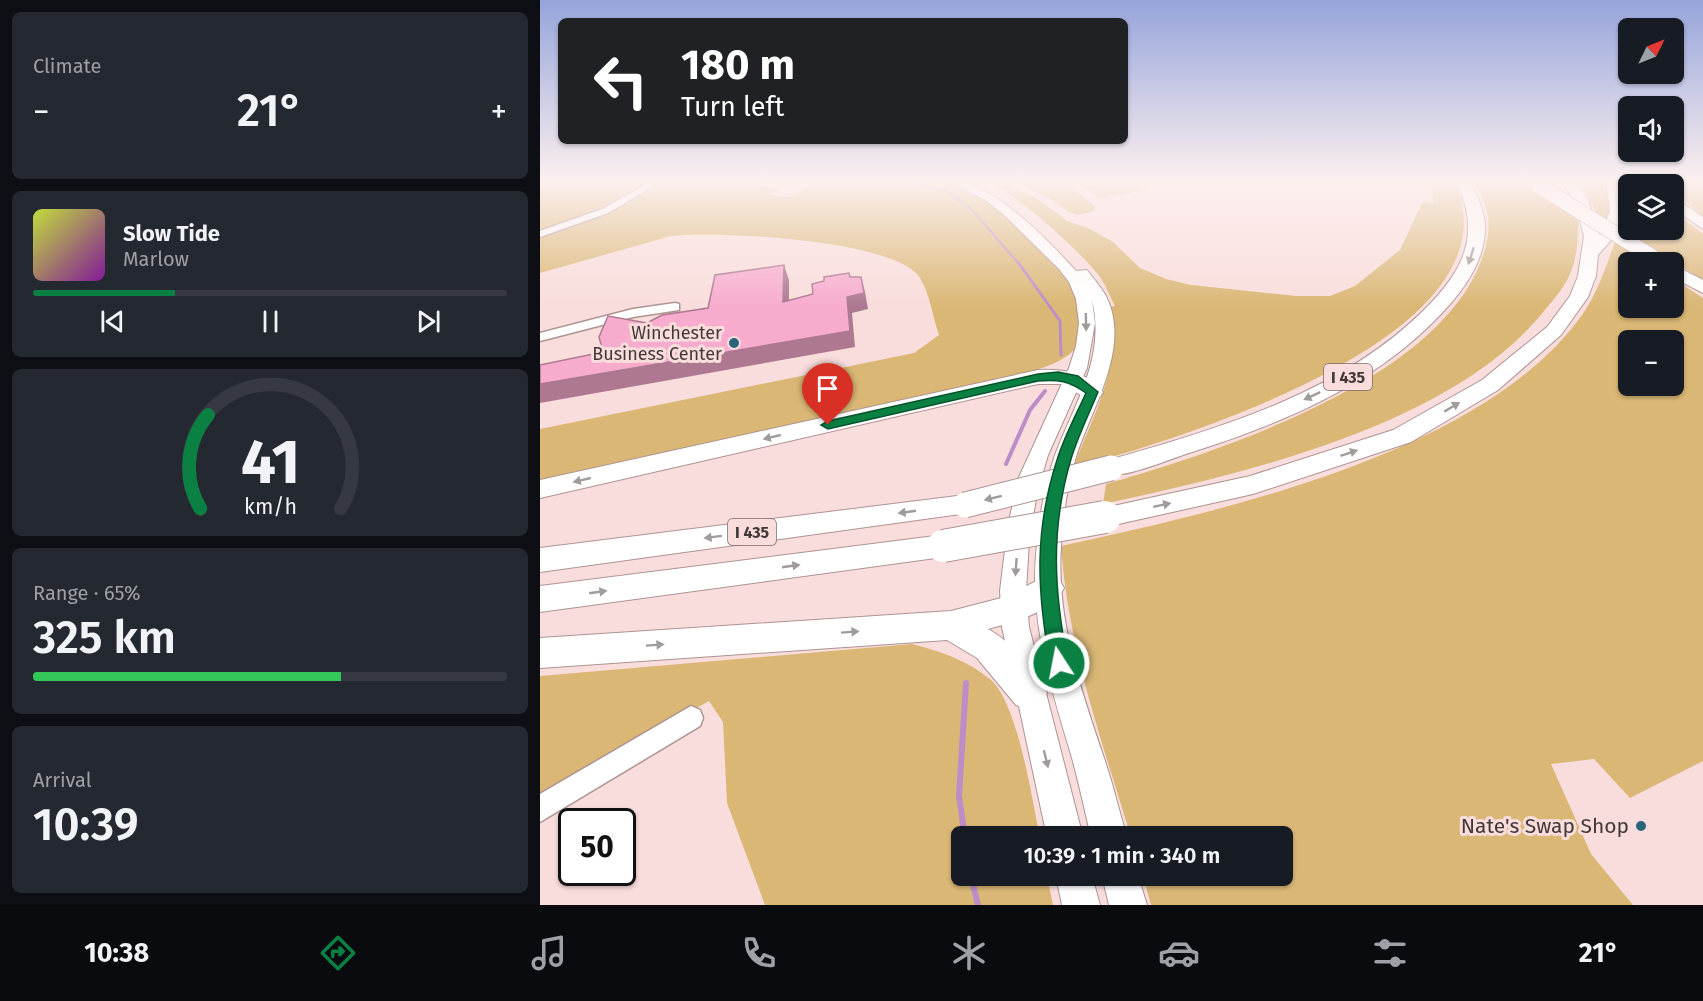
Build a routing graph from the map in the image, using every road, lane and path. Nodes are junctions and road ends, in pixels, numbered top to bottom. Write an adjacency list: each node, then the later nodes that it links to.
1 (573, 222): 8 (street)
2 (1019, 222): 15 (main road, one-way to 15)
3 (1031, 222): 15 (main road)
4 (1478, 222): 17 (highway, I 435, one-way to 17, bridge)
5 (1589, 222): 10 (highway, I 435)
6 (1597, 222): 9 (highway, bridge)
7 (1616, 222): 10 (highway)
8 (540, 234)
9 (1645, 252)
10 (1592, 256): 19 (highway, I 435, one-way to 10, bridge)
11 (1684, 276): 12 (highway)
12 (1703, 288)
13 (675, 307): 14 (street)
14 (540, 337)
15 (1083, 385): 16 (highway, one-way to 16); 18 (main road); 20 (main road, one-way to 20)
16 (540, 489)
17 (540, 560)
18 (1048, 588): 20 (highway); 27 (main road)
19 (540, 599)
20 (1013, 609): 21 (highway); 23 (main road)
21 (951, 625): 22 (highway, one-way to 21); 23 (highway)
22 (540, 653)
23 (1029, 693): 26 (main road, one-way to 26)
24 (691, 718): 25 (street)
25 (540, 809)
26 (1062, 826)
27 (1106, 826)
28 (1076, 886): 30 (main road)
29 (1123, 886): 31 (main road)
30 (1081, 905)
31 (1128, 905)

